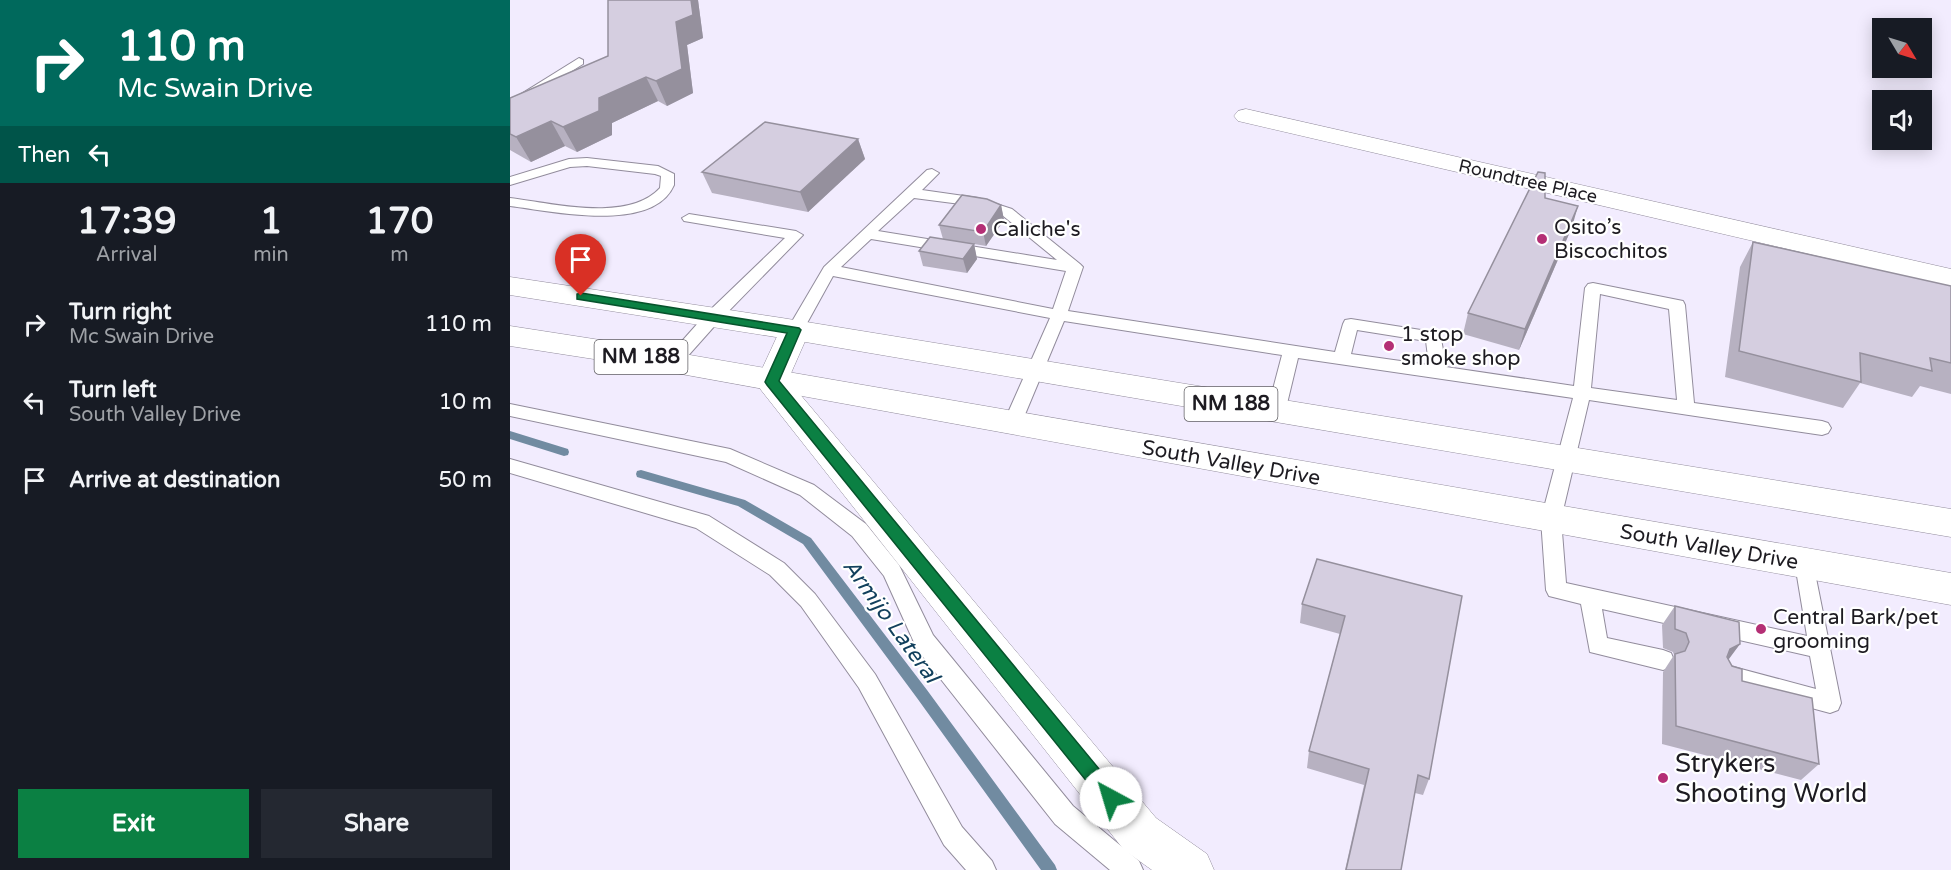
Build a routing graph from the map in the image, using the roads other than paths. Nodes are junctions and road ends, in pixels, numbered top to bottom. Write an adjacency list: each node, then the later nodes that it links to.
1 (579, 62): 2 (lane)
2 (510, 106)
3 (1246, 116): 12 (main road, Roundtree Place)
4 (932, 173): 6 (lane)
5 (510, 181): 7 (lane)
6 (911, 193): 9 (lane); 10 (lane)
7 (510, 201)
8 (689, 218): 15 (lane)
9 (867, 234): 10 (lane); 11 (lane)
10 (1075, 267): 14 (lane)
11 (829, 270): 14 (lane); 16 (lane)
12 (1951, 278)
13 (510, 286): 15 (main road, NM 188)
14 (1059, 315): 18 (lane); 21 (lane)
15 (713, 317): 16 (main road, NM 188); 20 (lane)
16 (795, 330): 21 (main road, NM 188); 23 (main road)
17 (510, 336): 20 (main road, South Valley Drive / NM 188)
18 (1291, 351): 19 (lane); 27 (lane)
19 (1341, 358): 22 (lane); 22 (lane)
20 (672, 363): 23 (main road, South Valley Drive / NM 188)
21 (1035, 371): 27 (main road, NM 188); 28 (lane)
22 (1438, 373): 24 (lane)
23 (772, 382): 28 (main road, South Valley Drive / NM 188); 42 (main road)
24 (1582, 395): 25 (lane); 25 (lane); 30 (lane)
25 (1686, 408): 29 (lane)
26 (510, 410): 41 (lane)
27 (1276, 411): 30 (main road, NM 188)
28 (1012, 424): 32 (main road, South Valley Drive / NM 188)
29 (1822, 428)
30 (1567, 457): 32 (lane); 33 (main road, NM 188)
31 (510, 466): 40 (lane)
32 (1551, 519): 34 (main road, South Valley Drive / NM 188); 36 (lane)
33 (1951, 523)
34 (1805, 564): 35 (main road, South Valley Drive / NM 188); 37 (lane)
35 (1951, 590)
36 (1590, 598): 37 (lane); 38 (lane)
37 (1820, 648): 39 (lane)
38 (1663, 660)
39 (1726, 675)
40 (983, 870)
41 (1130, 870)
42 (1191, 870)

